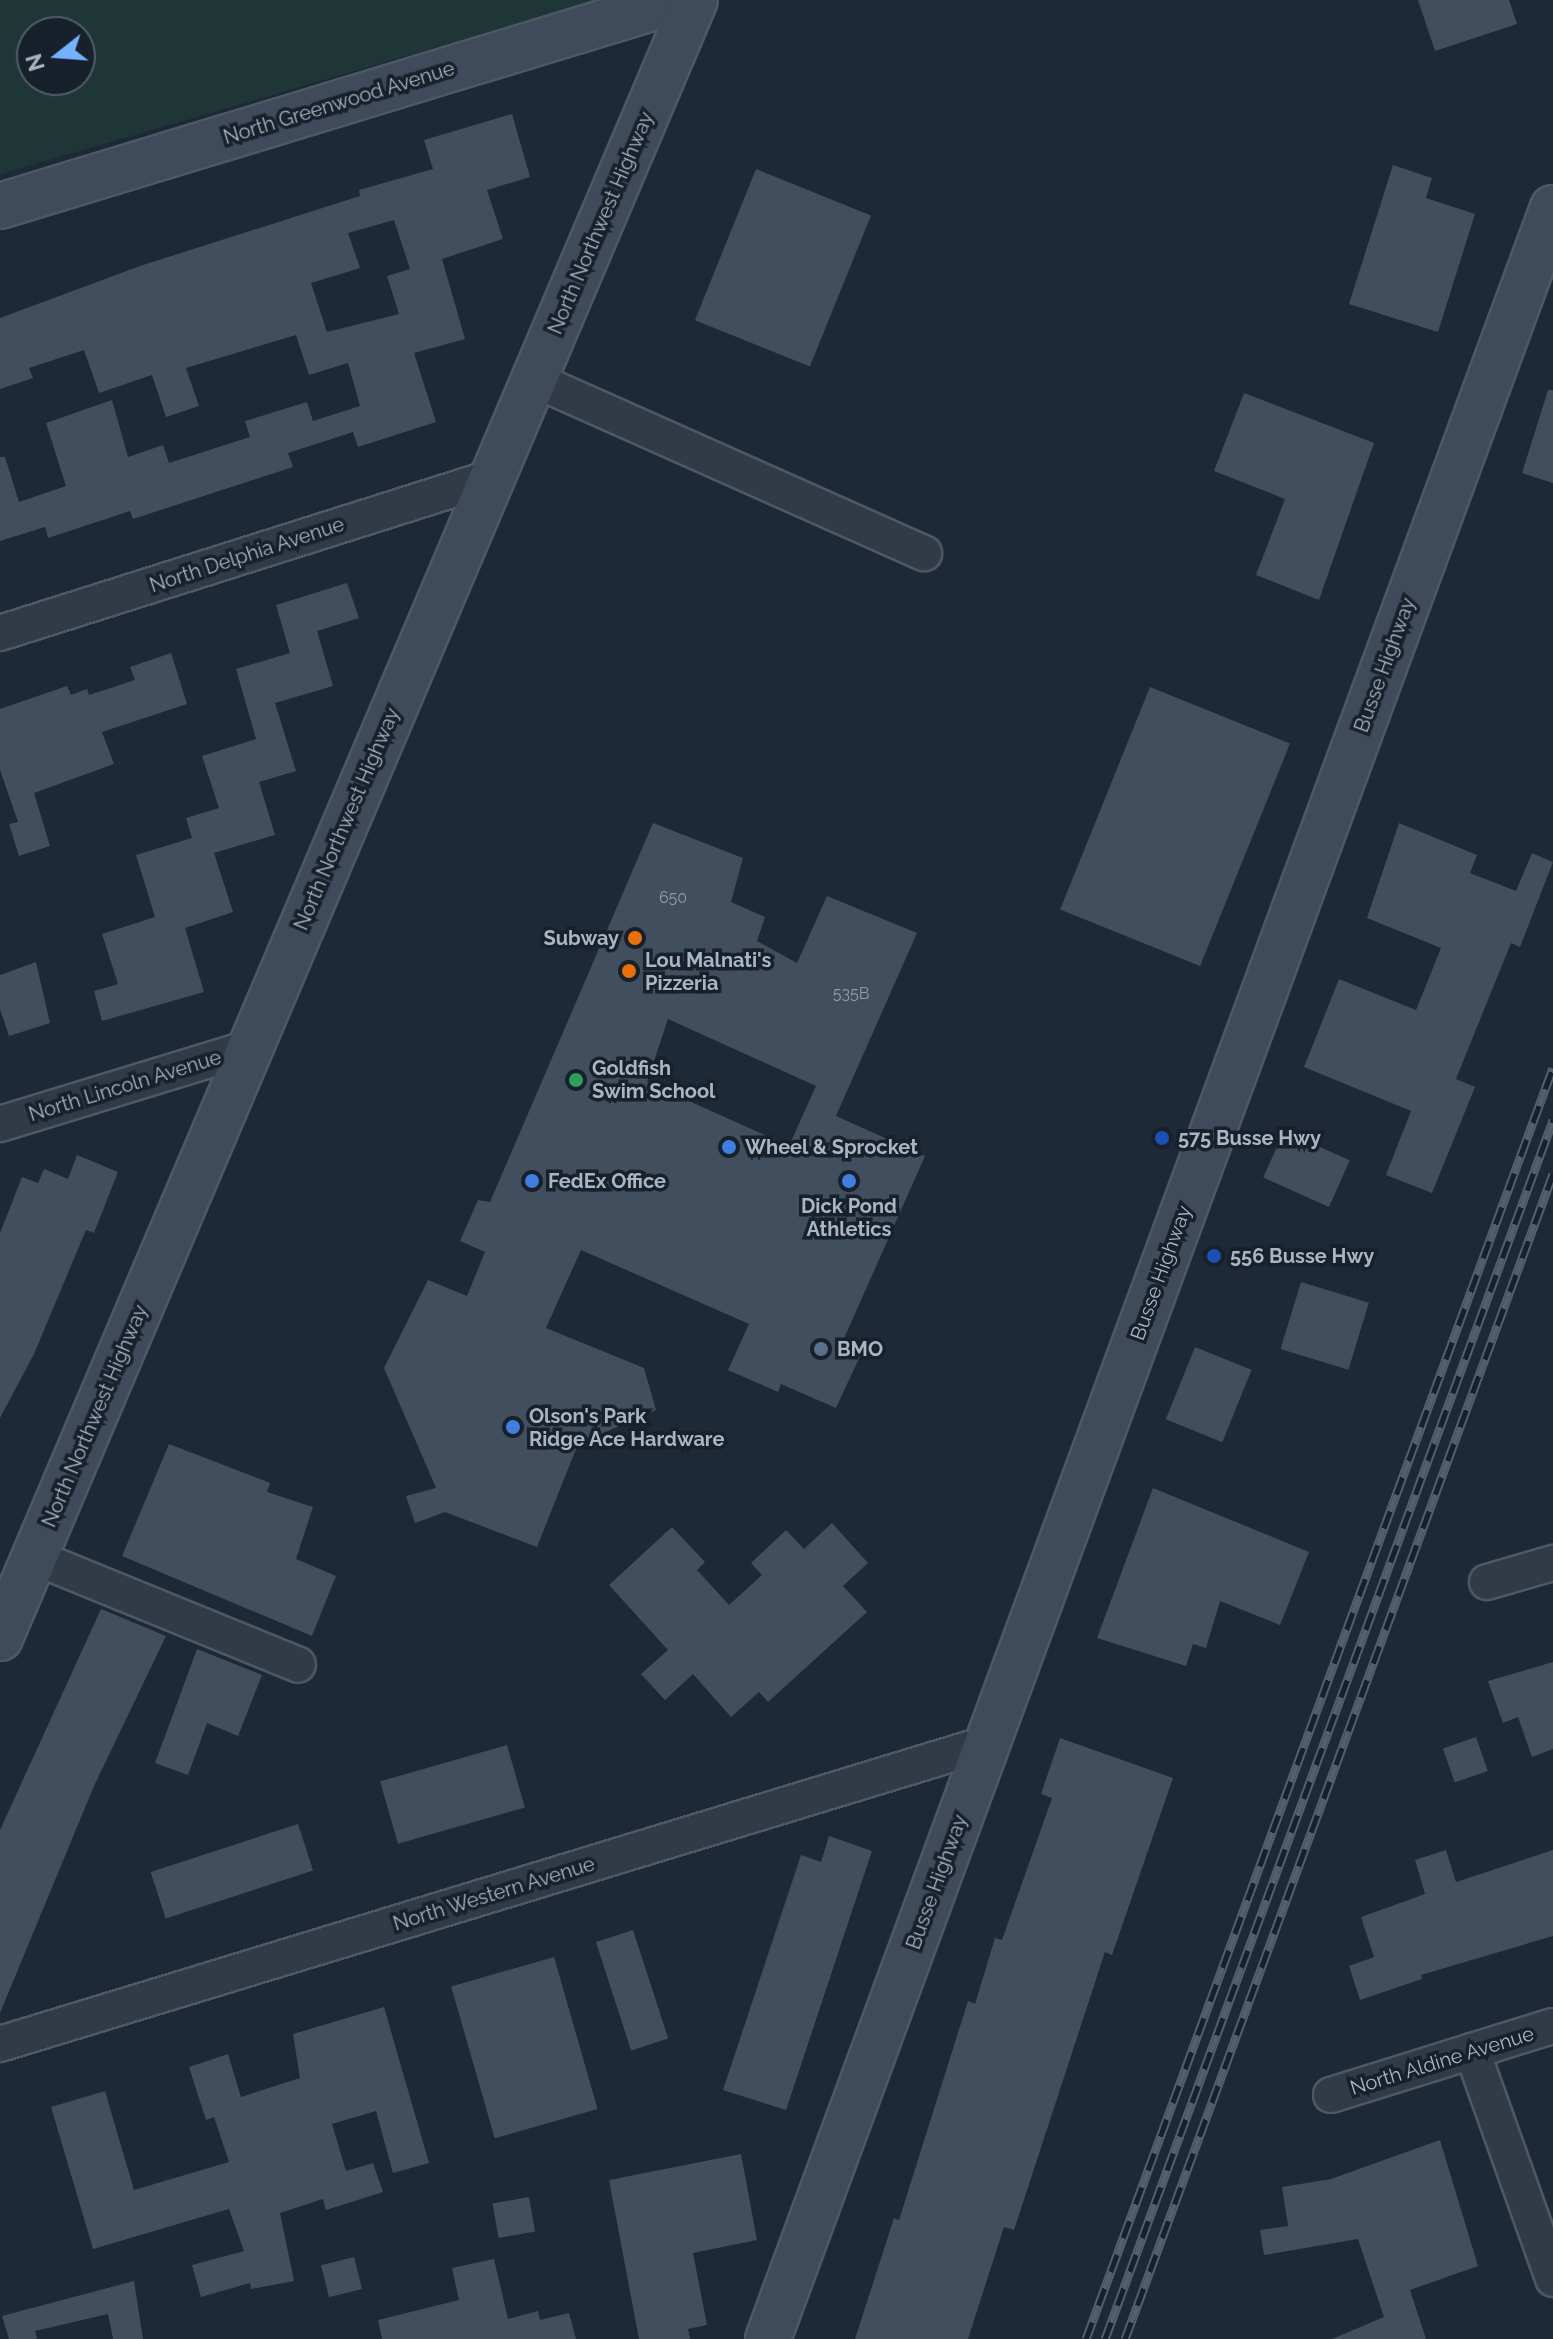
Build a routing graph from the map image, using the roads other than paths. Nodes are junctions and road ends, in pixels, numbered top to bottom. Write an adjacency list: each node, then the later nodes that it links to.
1 (678, 0): 3 (main road, North Greenwood Avenue)
2 (695, 0): 5 (main road, North Northwest Highway)
3 (0, 206)
4 (1553, 208): 16 (main road, Busse Highway)
5 (535, 380): 6 (main road, North Northwest Highway); 7 (street)
6 (493, 477): 8 (street, North Delphia Avenue); 9 (main road, North Northwest Highway)
7 (924, 553)
8 (0, 633)
9 (249, 1048): 10 (street, North Lincoln Avenue); 11 (main road, North Northwest Highway)
10 (0, 1124)
11 (34, 1557): 14 (main road, North Northwest Highway); 15 (street)
12 (1553, 1563): 13 (street)
13 (1487, 1582)
14 (0, 1638)
15 (298, 1665)
16 (988, 1743): 18 (street, North Western Avenue); 22 (main road, Busse Highway)
17 (1553, 2026): 19 (street, North Aldine Avenue)
18 (0, 2044)
19 (1472, 2051): 20 (street, North Aldine Avenue); 21 (street)
20 (1331, 2095)
21 (1553, 2279)
22 (768, 2339)

